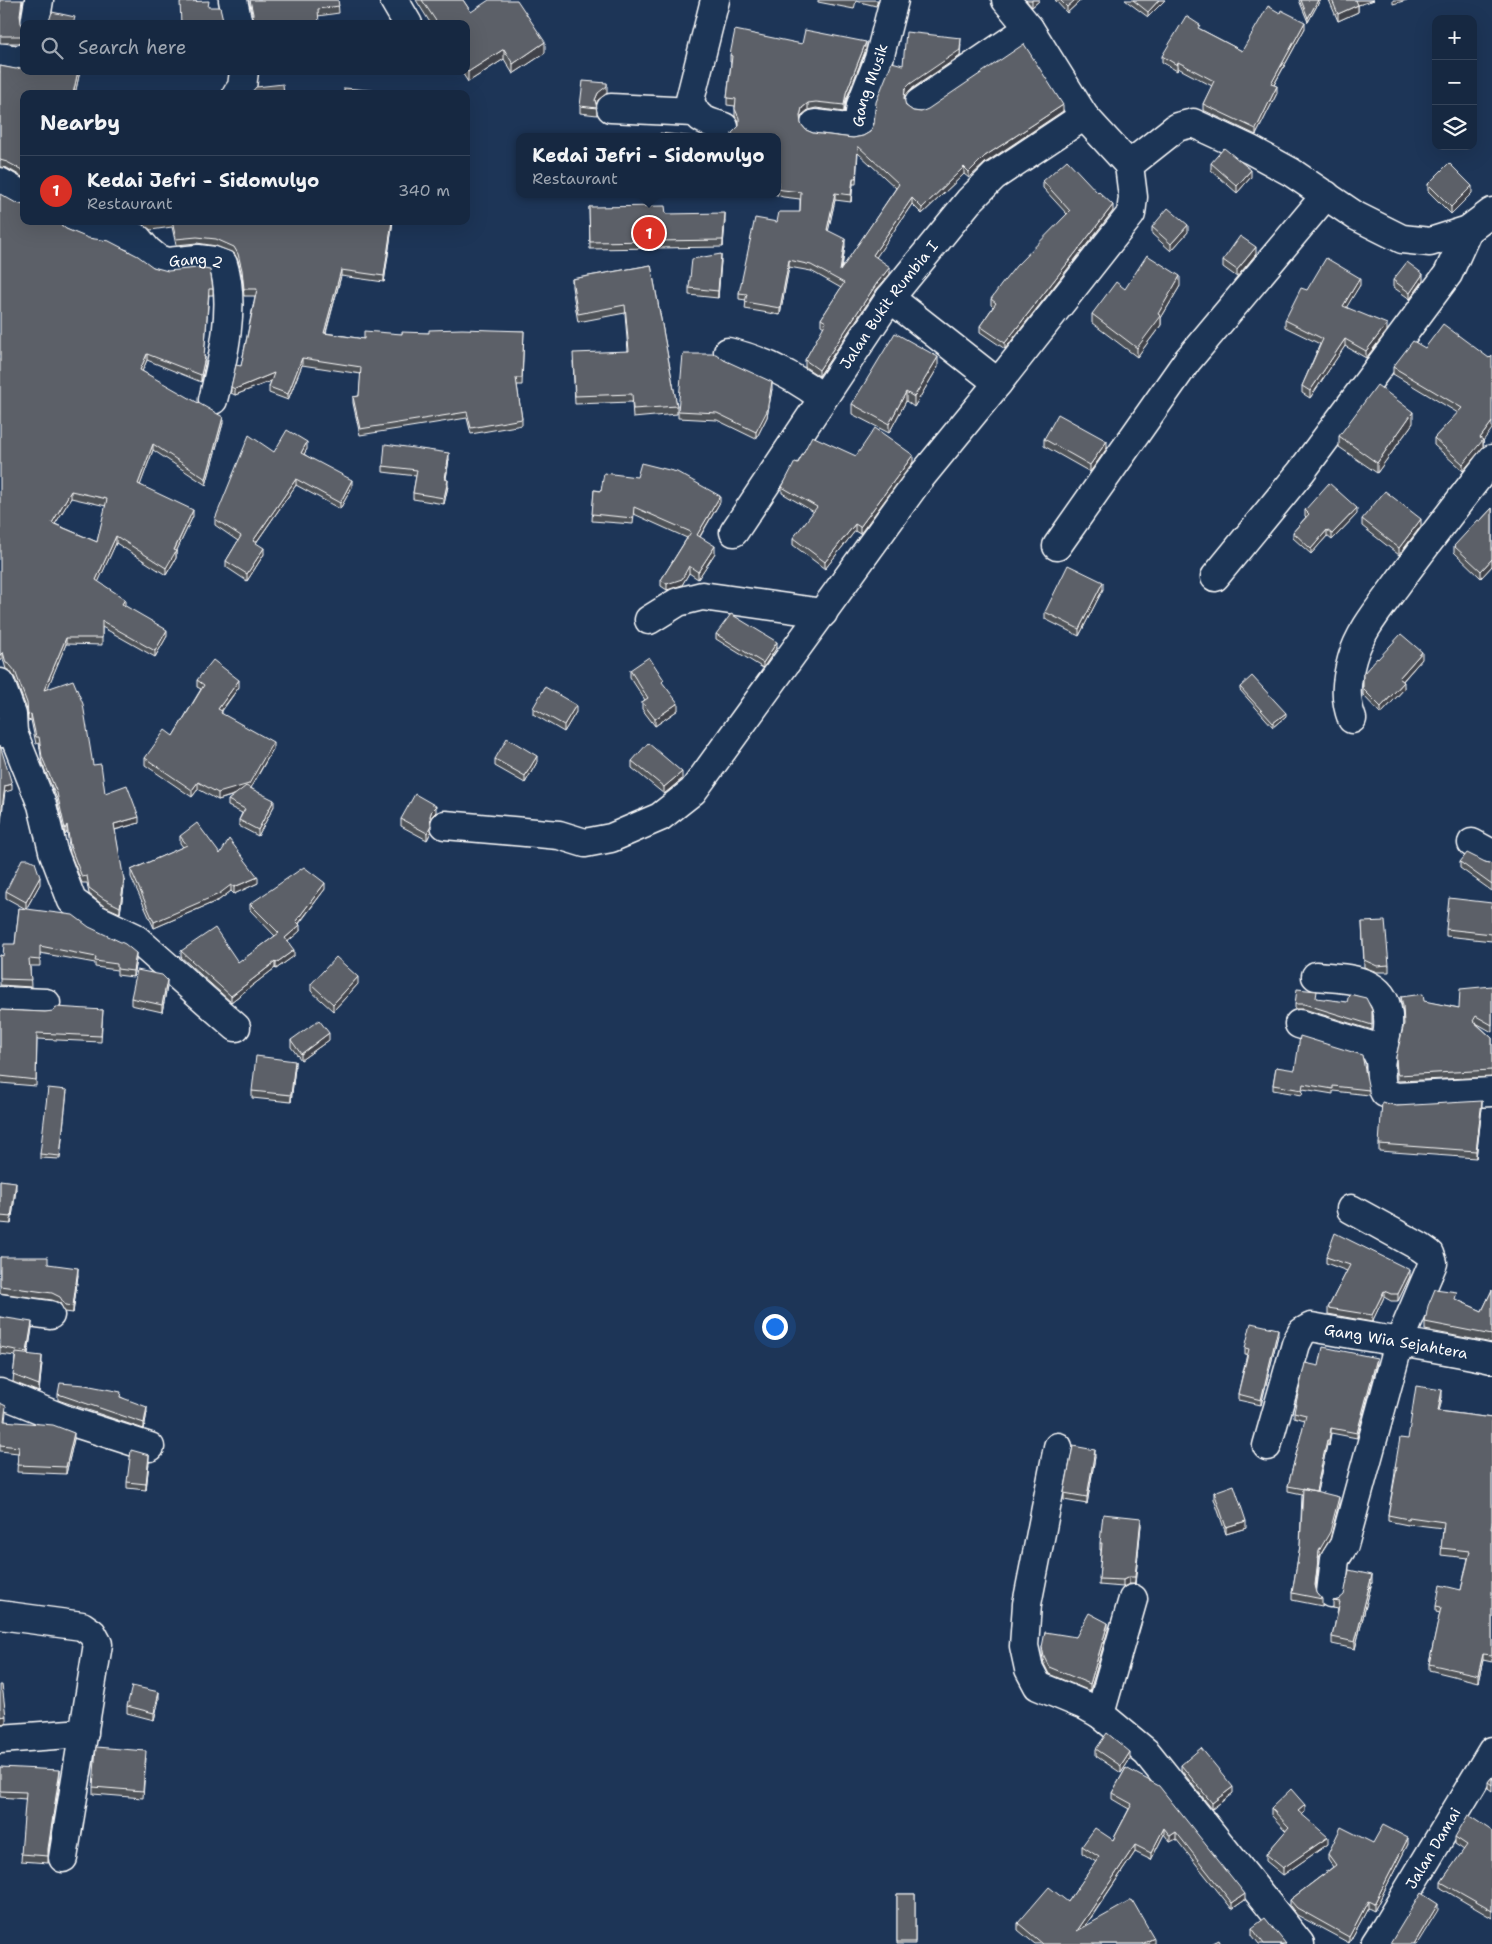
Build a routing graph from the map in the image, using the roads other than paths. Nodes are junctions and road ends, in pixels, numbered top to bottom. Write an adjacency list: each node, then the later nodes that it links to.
1 (39, 0): 7 (street)
2 (233, 0): 8 (street)
3 (394, 0): 9 (street)
4 (715, 0): 15 (street)
5 (894, 0): 17 (street, Gang Musik)
6 (1006, 0): 10 (street)
7 (36, 20)
8 (237, 20)
9 (406, 20)
10 (1029, 28): 13 (street); 16 (street)
11 (0, 57): 12 (street)
12 (20, 59)
13 (919, 103)
14 (611, 108): 15 (street)
15 (693, 112): 18 (street)
16 (1084, 116): 19 (street); 26 (street, Jalan Bukit Rumbia I)
17 (815, 124)
18 (724, 127)
19 (1129, 165): 22 (street); 28 (street)
20 (0, 182): 21 (street)
21 (20, 194)
22 (1326, 195): 25 (street); 33 (street)
23 (1492, 212): 25 (street)
24 (82, 225): 30 (street, Gang 2)
25 (1468, 230): 34 (street)
26 (890, 298): 28 (street); 29 (street, Jalan Bukit Rumbia I)
27 (728, 352): 29 (street)
28 (998, 383): 35 (street)
29 (824, 398): 32 (street, Jalan Bukit Rumbia I)
30 (213, 400)
31 (1492, 459): 38 (street)
32 (734, 532)
33 (1056, 546)
34 (1215, 576)
35 (822, 614): 36 (street); 40 (street)
36 (649, 620)
37 (0, 683): 39 (street)
38 (1352, 719)
39 (7, 733): 45 (street)
40 (445, 825)
41 (1316, 976): 46 (street)
42 (0, 1001): 43 (street)
43 (46, 1003)
44 (1299, 1024): 46 (street)
45 (236, 1027)
46 (1381, 1059): 47 (street)
47 (1492, 1092)
48 (1351, 1210): 51 (street)
49 (0, 1308): 50 (street)
50 (50, 1315)
51 (1399, 1344): 52 (street, Gang Wia Sejahtera); 54 (street, Gang Wia Sejahtera); 57 (street)
52 (1492, 1359)
53 (0, 1393): 55 (street)
54 (1267, 1446)
55 (150, 1447)
56 (1058, 1448): 60 (street)
57 (1331, 1593)
58 (1132, 1599): 60 (street)
59 (0, 1615): 61 (street)
60 (1100, 1714): 65 (street)
61 (84, 1733): 62 (street); 64 (street)
62 (0, 1739)
63 (1492, 1751): 66 (street, Jalan Damai)
64 (63, 1858)
65 (1300, 1944)
66 (1375, 1944)

